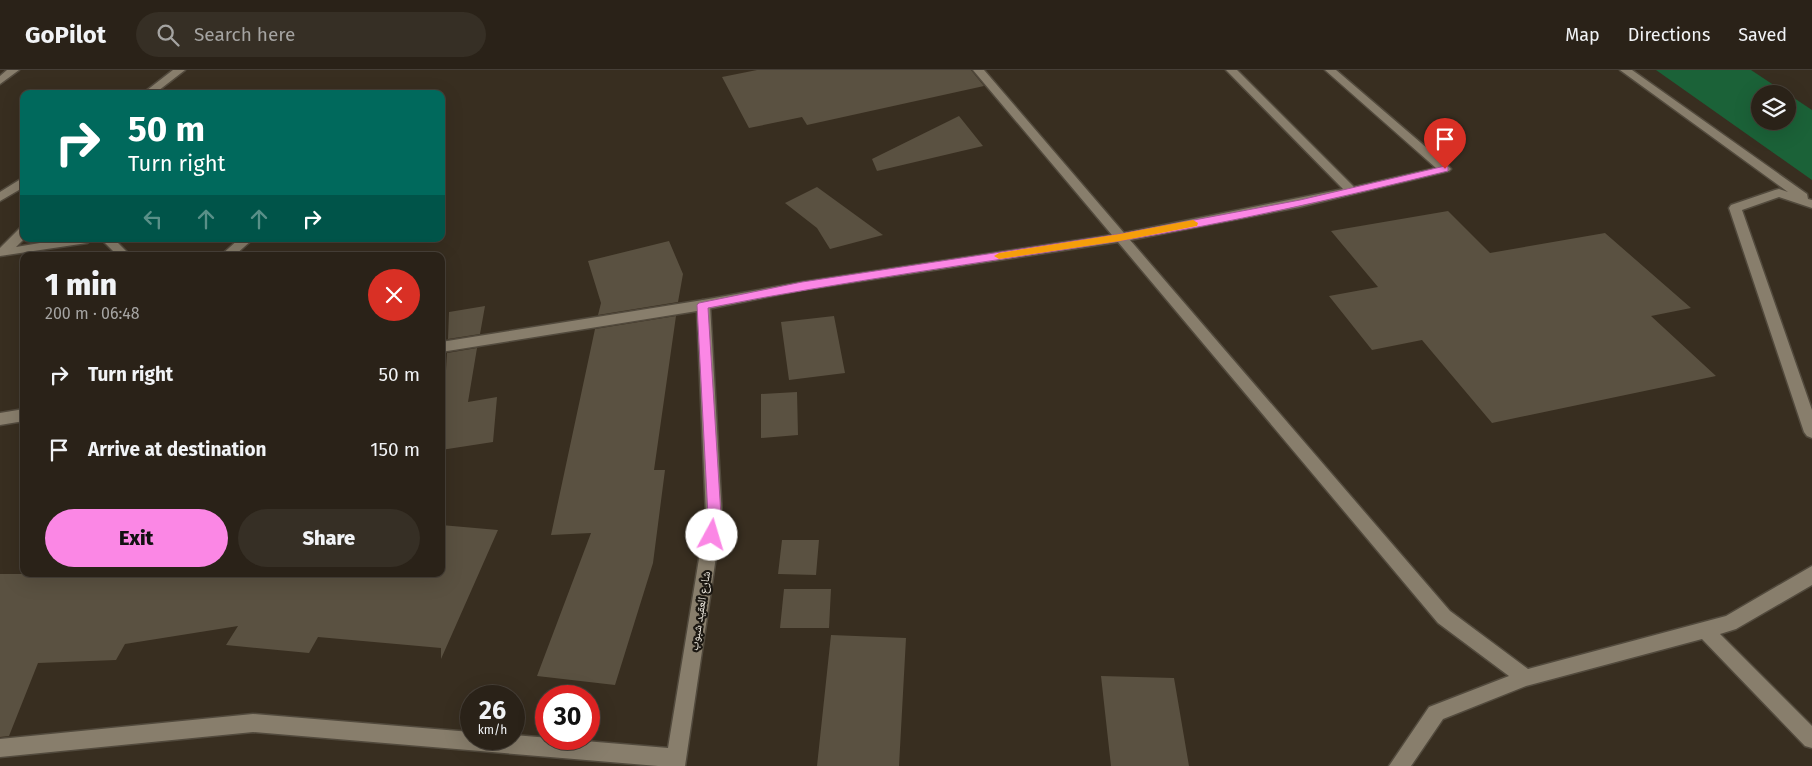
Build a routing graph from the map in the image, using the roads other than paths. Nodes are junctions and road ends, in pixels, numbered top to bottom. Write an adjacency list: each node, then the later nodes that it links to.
1 (14, 70): 7 (street)
2 (978, 70): 15 (street)
3 (1231, 70): 11 (street)
4 (1330, 70): 11 (street)
5 (1625, 70): 13 (street)
6 (179, 71): 8 (street); 9 (street)
7 (0, 81)
8 (153, 90)
9 (161, 90)
10 (20, 184): 12 (street)
11 (1352, 191): 15 (street)
12 (0, 197)
13 (1812, 203): 25 (street)
14 (20, 235): 16 (street)
15 (1120, 238): 21 (street); 28 (street)
16 (69, 242)
17 (110, 242): 19 (street)
18 (243, 242): 20 (street)
19 (121, 252)
20 (231, 252)
21 (702, 305): 22 (street); 31 (street, شارع العقيد شبوب)
22 (445, 347)
23 (20, 416): 24 (street)
24 (0, 419)
25 (1812, 432)
26 (1812, 572): 27 (street)
27 (1705, 630): 28 (street); 29 (street)
28 (1526, 678): 32 (street)
29 (1812, 739)
30 (0, 748): 31 (street)
31 (676, 762)
32 (1399, 766)

